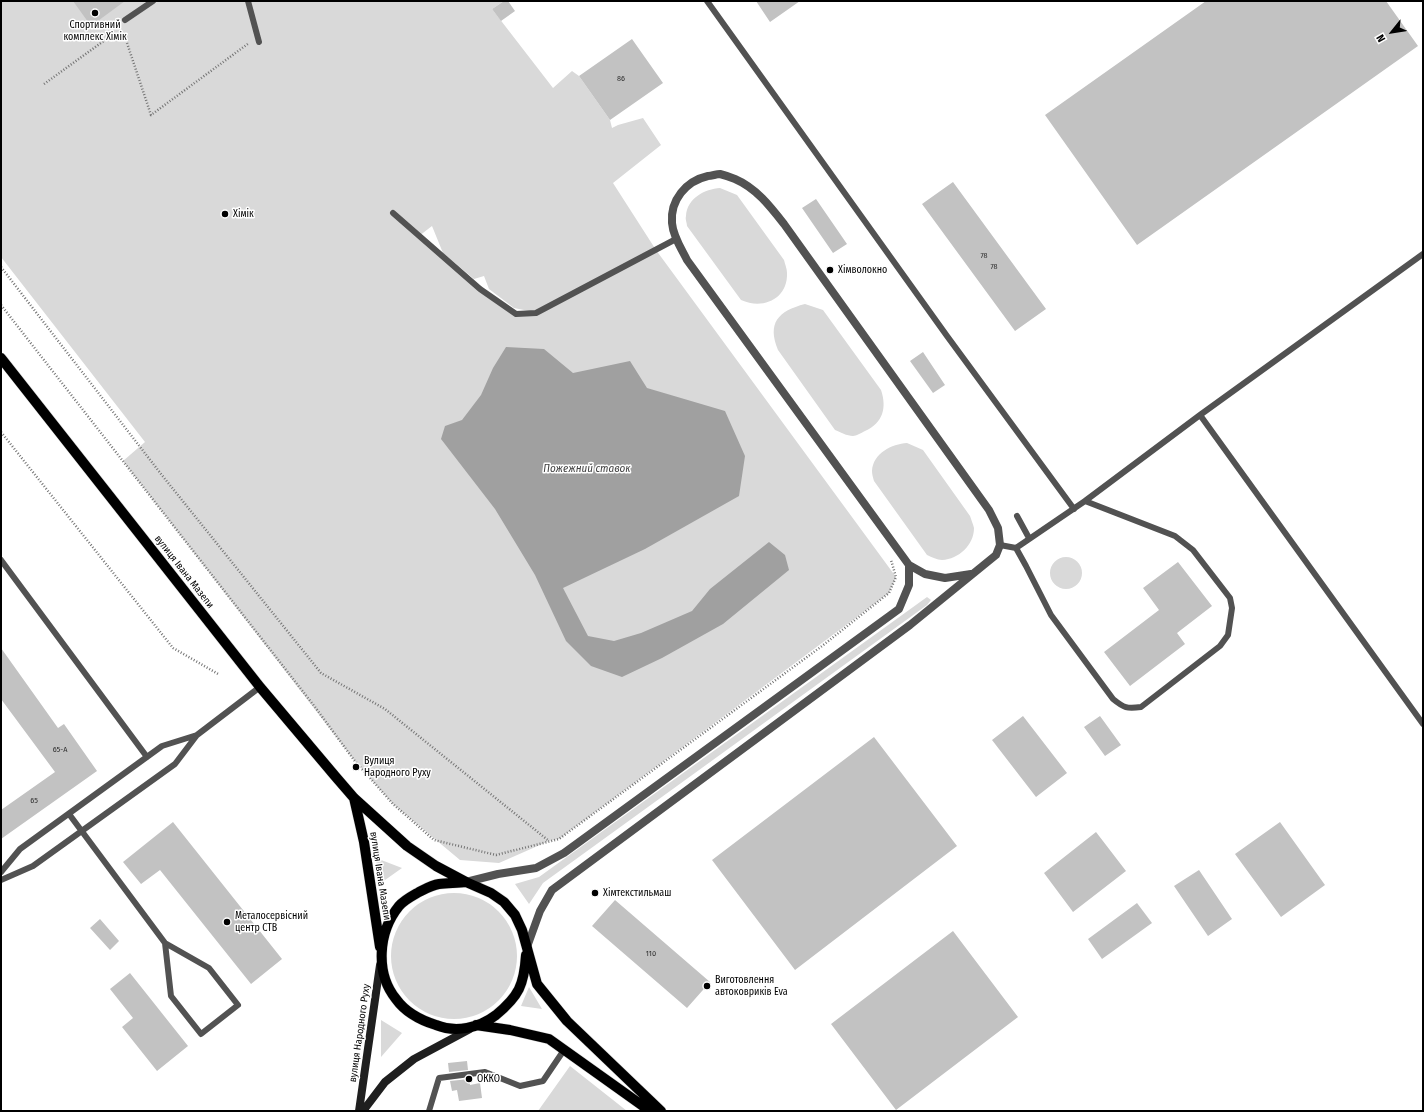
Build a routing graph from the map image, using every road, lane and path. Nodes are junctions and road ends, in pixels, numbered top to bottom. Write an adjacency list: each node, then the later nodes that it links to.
1 (153, 1): 4 (lane)
2 (248, 1): 6 (lane)
3 (707, 1): 18 (lane)
4 (125, 20)
5 (112, 34): 8 (path)
6 (258, 40): 7 (path)
7 (127, 43)
8 (44, 84)
9 (393, 213): 10 (lane)
10 (676, 239): 21 (street); 25 (street)
11 (1423, 254): 15 (lane)
12 (1, 267): 35 (path)
13 (1, 305): 35 (path)
14 (1, 358): 28 (main road, вулиця Івана Мазепи)
15 (1200, 415): 17 (lane); 29 (lane)
16 (1, 432): 27 (path)
17 (1085, 501): 18 (lane); 22 (lane)
18 (1074, 509): 20 (lane)
19 (1016, 516): 20 (lane)
20 (1029, 538): 22 (lane)
21 (1000, 545): 22 (lane); 26 (street)
22 (1016, 548)
23 (890, 558): 35 (path)
24 (1, 560): 31 (lane)
25 (908, 566): 26 (street); 38 (street)
26 (972, 573): 40 (street)
27 (218, 674)
28 (260, 688): 30 (lane); 32 (main road, вулиця Івана Мазепи)
29 (1423, 724)
30 (197, 735): 31 (lane); 34 (lane)
31 (147, 757): 33 (lane)
32 (354, 798): 38 (main road, вулиця Івана Мазепи); 41 (main road, вулиця Івана Мазепи)
33 (69, 814): 34 (lane); 36 (lane)
34 (81, 831): 37 (lane); 39 (lane)
35 (549, 841)
36 (1, 872)
37 (1, 880)
38 (466, 882): 40 (main road, вулиця Івана Мазепи); 41 (main road)
39 (165, 943): 39 (lane)
40 (526, 947): 42 (main road); 48 (main road, вулиця Івана Мазепи)
41 (381, 958): 42 (main road); 44 (main road, вулиця Народного Руху)
42 (476, 1025): 43 (main road); 45 (main road)
43 (564, 1050): 46 (lane); 47 (main road)
44 (359, 1111)
45 (363, 1111)
46 (429, 1111)
47 (650, 1111)
48 (661, 1111)

